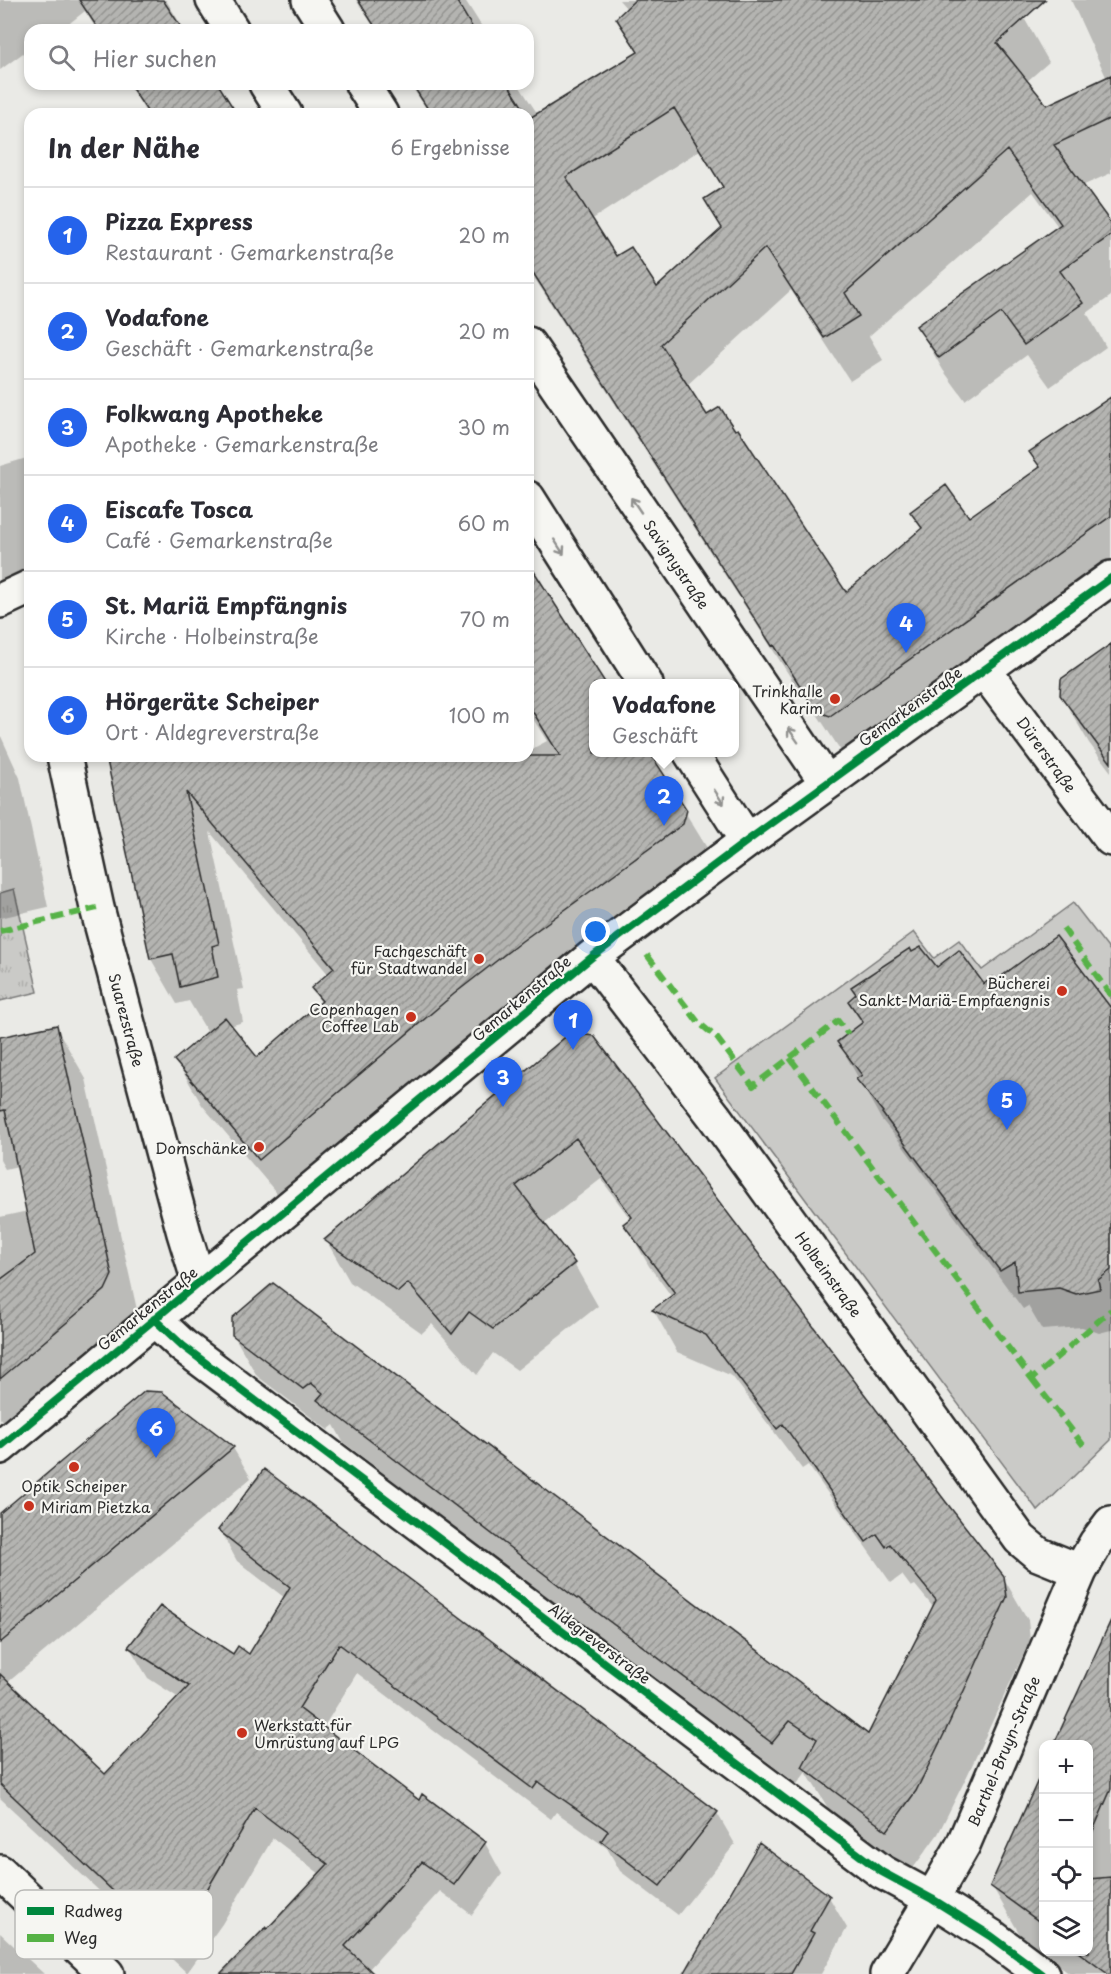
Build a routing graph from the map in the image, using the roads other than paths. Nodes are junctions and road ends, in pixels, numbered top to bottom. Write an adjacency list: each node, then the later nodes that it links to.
1 (213, 0): 3 (street)
2 (309, 0): 4 (street)
3 (228, 24)
4 (324, 24)
5 (270, 90): 7 (street)
6 (366, 90): 8 (street)
7 (281, 108)
8 (377, 108)
9 (534, 357): 16 (street, Savignystraße, one-way to 9)
10 (534, 507): 13 (street, one-way to 13)
11 (1111, 578): 12 (street, Gemarkenstraße)
12 (983, 669): 16 (street, Gemarkenstraße); 17 (street, Dürerstraße)
13 (643, 679)
14 (693, 757): 18 (street, one-way to 18)
15 (65, 762): 20 (street, Suarezstraße)
16 (827, 783): 18 (street, Gemarkenstraße)
17 (1111, 839)
18 (747, 841): 19 (street, Gemarkenstraße)
19 (592, 957): 20 (street, Gemarkenstraße); 24 (street, Holbeinstraße)
20 (199, 1282): 21 (street, Gemarkenstraße)
21 (153, 1319): 22 (street, Gemarkenstraße); 27 (street, Aldegreverstraße)
22 (0, 1447)
23 (1111, 1523): 24 (street, Barthel-Bruyn-Straße)
24 (1080, 1571): 27 (street, Barthel-Bruyn-Straße)
25 (0, 1872): 26 (street)
26 (19, 1890)
27 (932, 1899): 30 (street, Barthel-Bruyn-Straße); 31 (street, Aldegreverstraße)
28 (91, 1959): 29 (street)
29 (107, 1974)
30 (886, 1974)
31 (1041, 1974)

